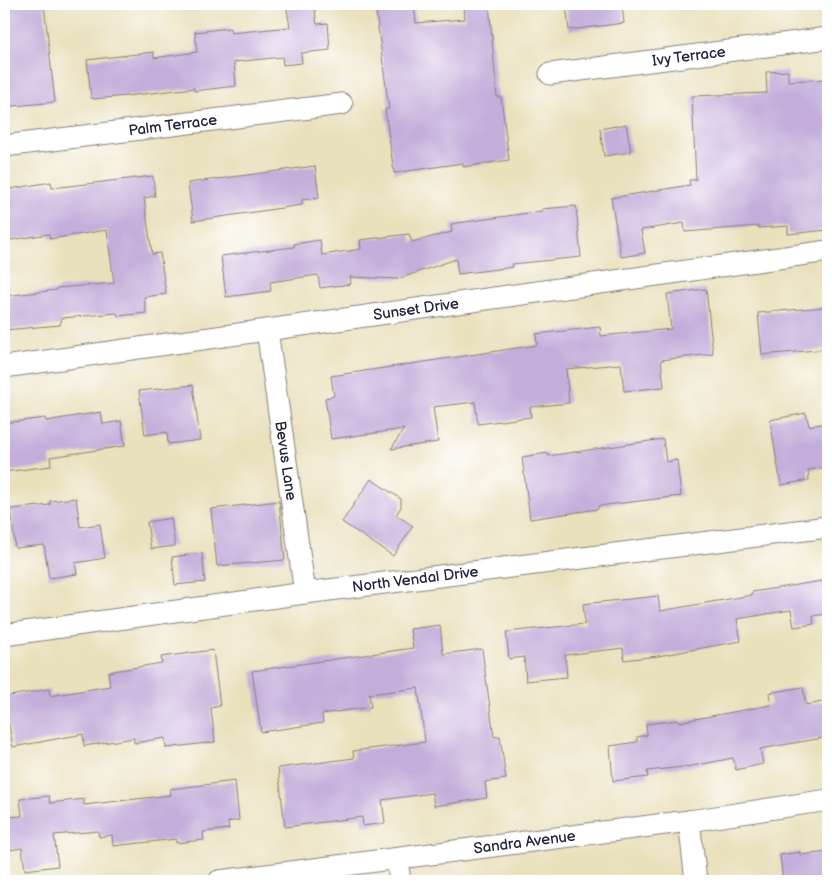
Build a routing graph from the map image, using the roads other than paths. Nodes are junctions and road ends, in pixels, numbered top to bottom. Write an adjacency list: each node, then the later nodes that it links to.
1 (828, 38): 2 (street, Ivy Terrace)
2 (550, 74)
3 (342, 104): 4 (street, Palm Terrace)
4 (4, 146)
5 (828, 251): 6 (street, Sunset Drive)
6 (267, 330): 7 (street, Sunset Drive); 9 (street, Bevus Lane)
7 (4, 368)
8 (828, 527): 9 (street, North Vendal Drive)
9 (304, 593): 10 (street, North Vendal Drive)
10 (4, 635)
11 (828, 800): 12 (street, Sandra Avenue)
12 (689, 821): 13 (street, Sandra Avenue); 16 (street)
13 (396, 859): 14 (street, Sandra Avenue); 15 (street)
14 (219, 881)
15 (400, 881)
16 (696, 881)

